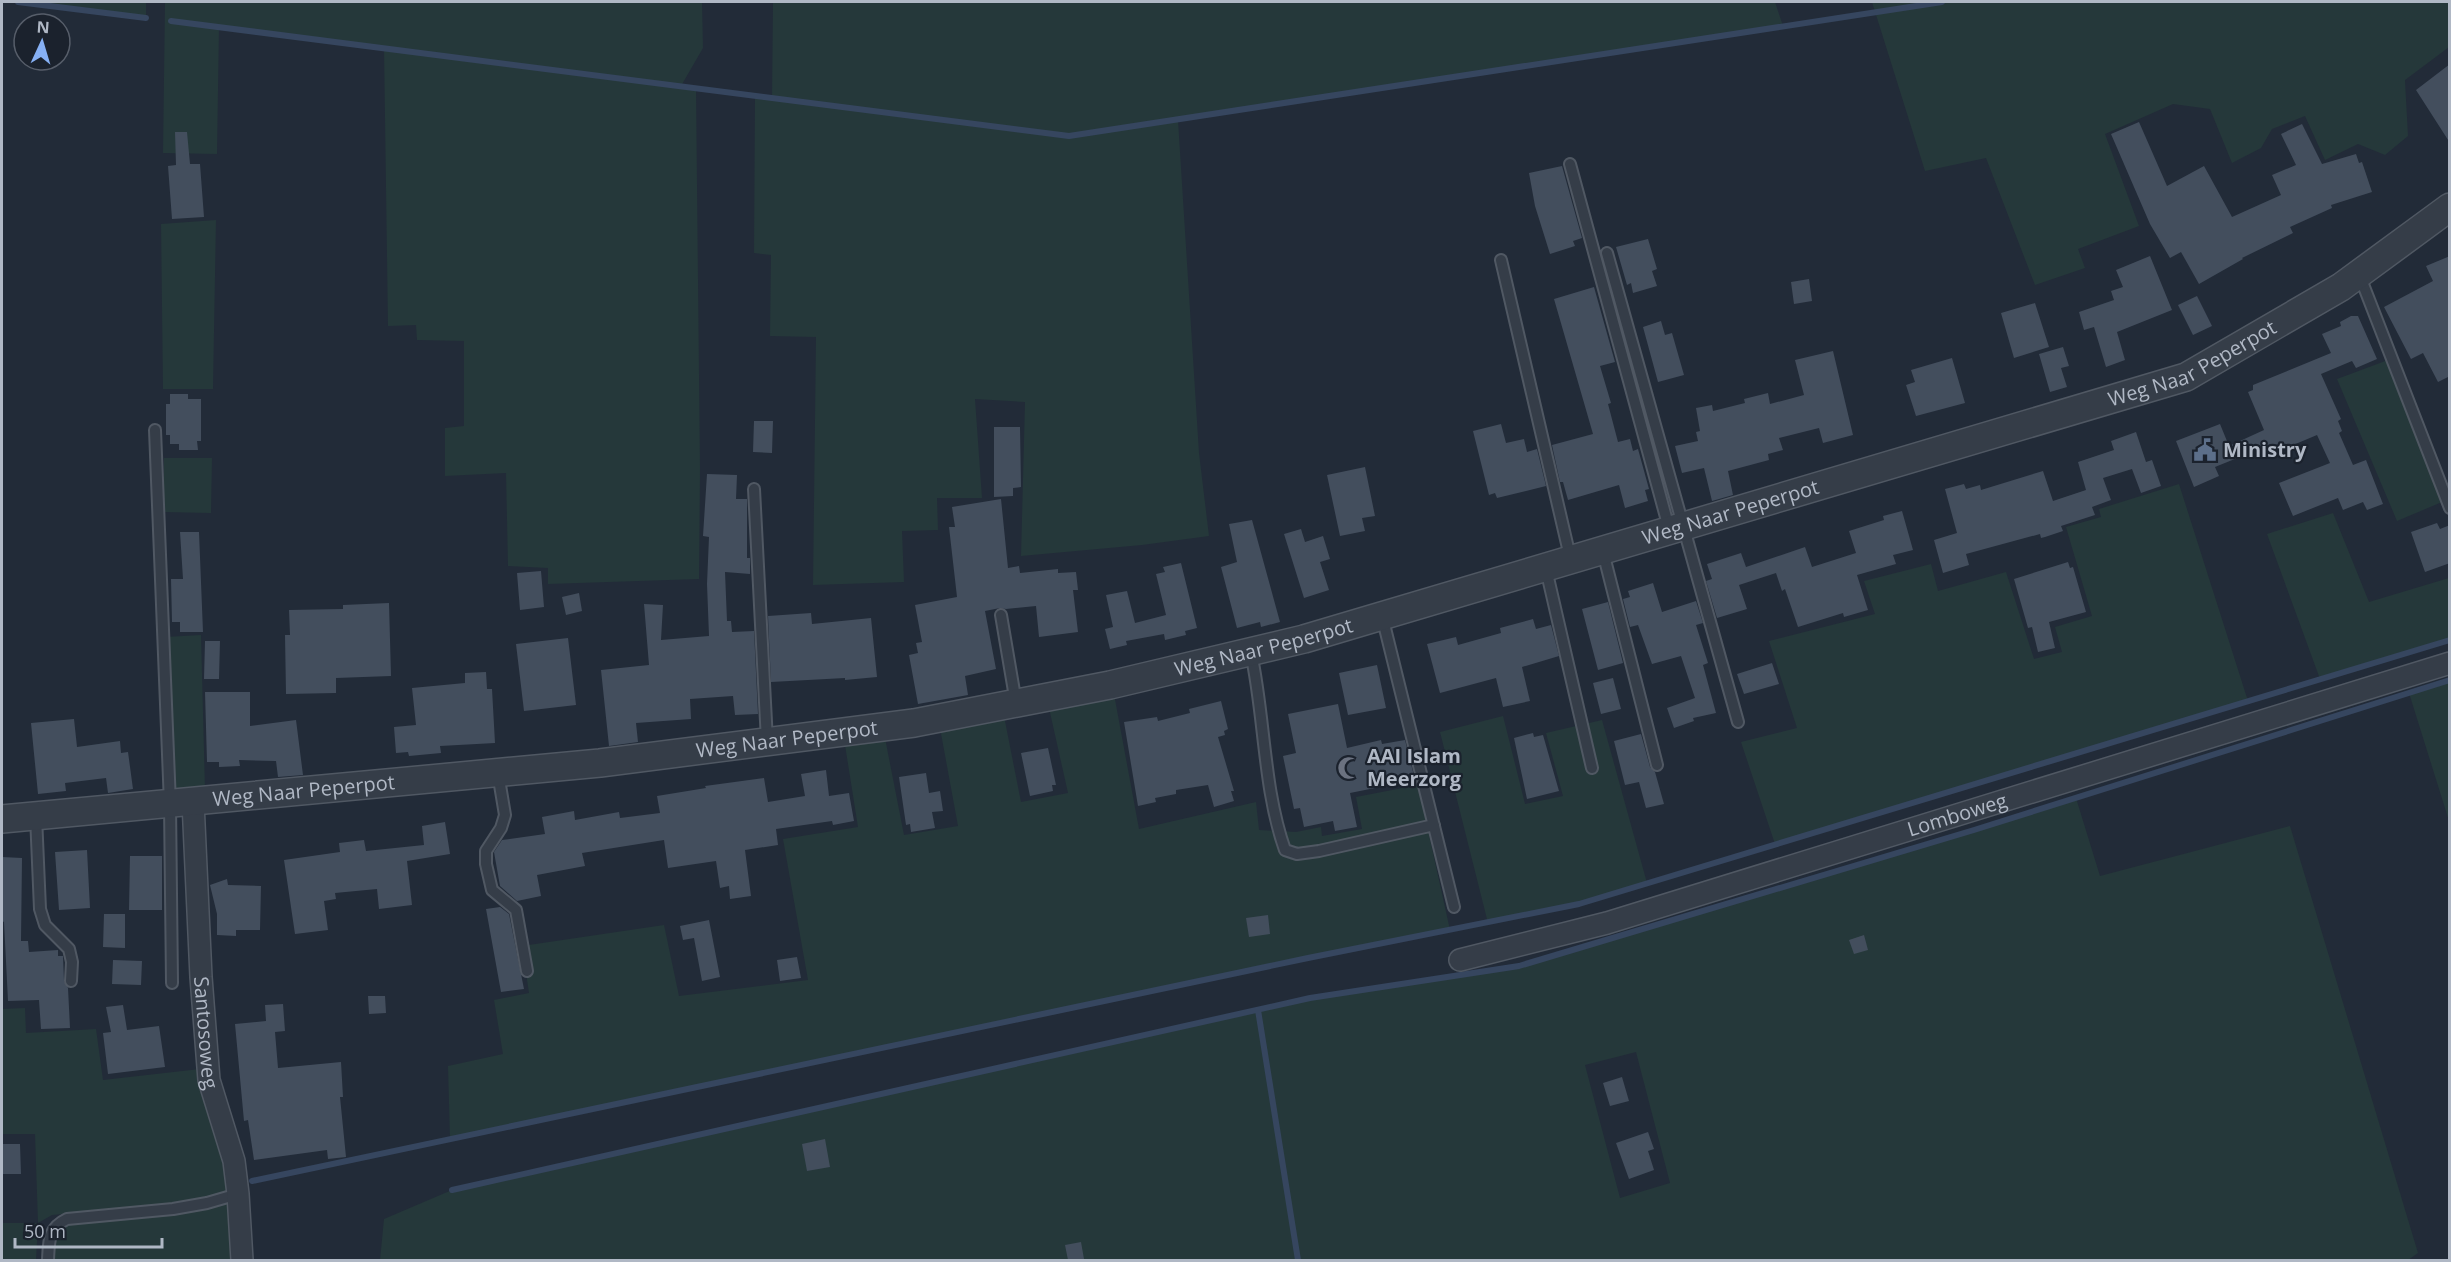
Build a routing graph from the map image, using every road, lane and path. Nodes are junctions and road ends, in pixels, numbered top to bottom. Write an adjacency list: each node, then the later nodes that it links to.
1 (1570, 164): 9 (lane)
2 (2450, 207): 5 (street, Weg Naar Peperpot)
3 (1607, 253): 9 (lane)
4 (1501, 260): 11 (lane)
5 (2359, 274): 8 (lane); 9 (street, Weg Naar Peperpot)
6 (155, 430): 22 (lane)
7 (754, 489): 18 (lane)
8 (2450, 508)
9 (1676, 530): 10 (street, Weg Naar Peperpot); 17 (lane)
10 (1603, 551): 11 (street, Weg Naar Peperpot); 19 (lane)
11 (1558, 565): 13 (street, Weg Naar Peperpot); 20 (lane)
12 (1001, 615): 16 (lane)
13 (1382, 616): 14 (street, Weg Naar Peperpot); 25 (lane)
14 (1251, 652): 16 (street, Weg Naar Peperpot); 25 (lane)
15 (2450, 663): 27 (street, Lomboweg)
16 (1016, 703): 18 (street, Weg Naar Peperpot)
17 (1738, 722)
18 (767, 742): 21 (street, Weg Naar Peperpot)
19 (1657, 765)
20 (1592, 768)
21 (498, 773): 22 (street, Weg Naar Peperpot); 28 (lane)
22 (182, 803): 23 (street, Weg Naar Peperpot); 30 (lane); 31 (street, Santosoweg)
23 (36, 816): 24 (street, Weg Naar Peperpot); 29 (lane)
24 (2, 819)
25 (1434, 825): 26 (lane)
26 (1454, 907)
27 (1461, 960)
28 (527, 971)
29 (71, 981)
30 (172, 983)
31 (238, 1194): 32 (lane); 33 (street, Santosoweg)
32 (48, 1260)
33 (242, 1260)

